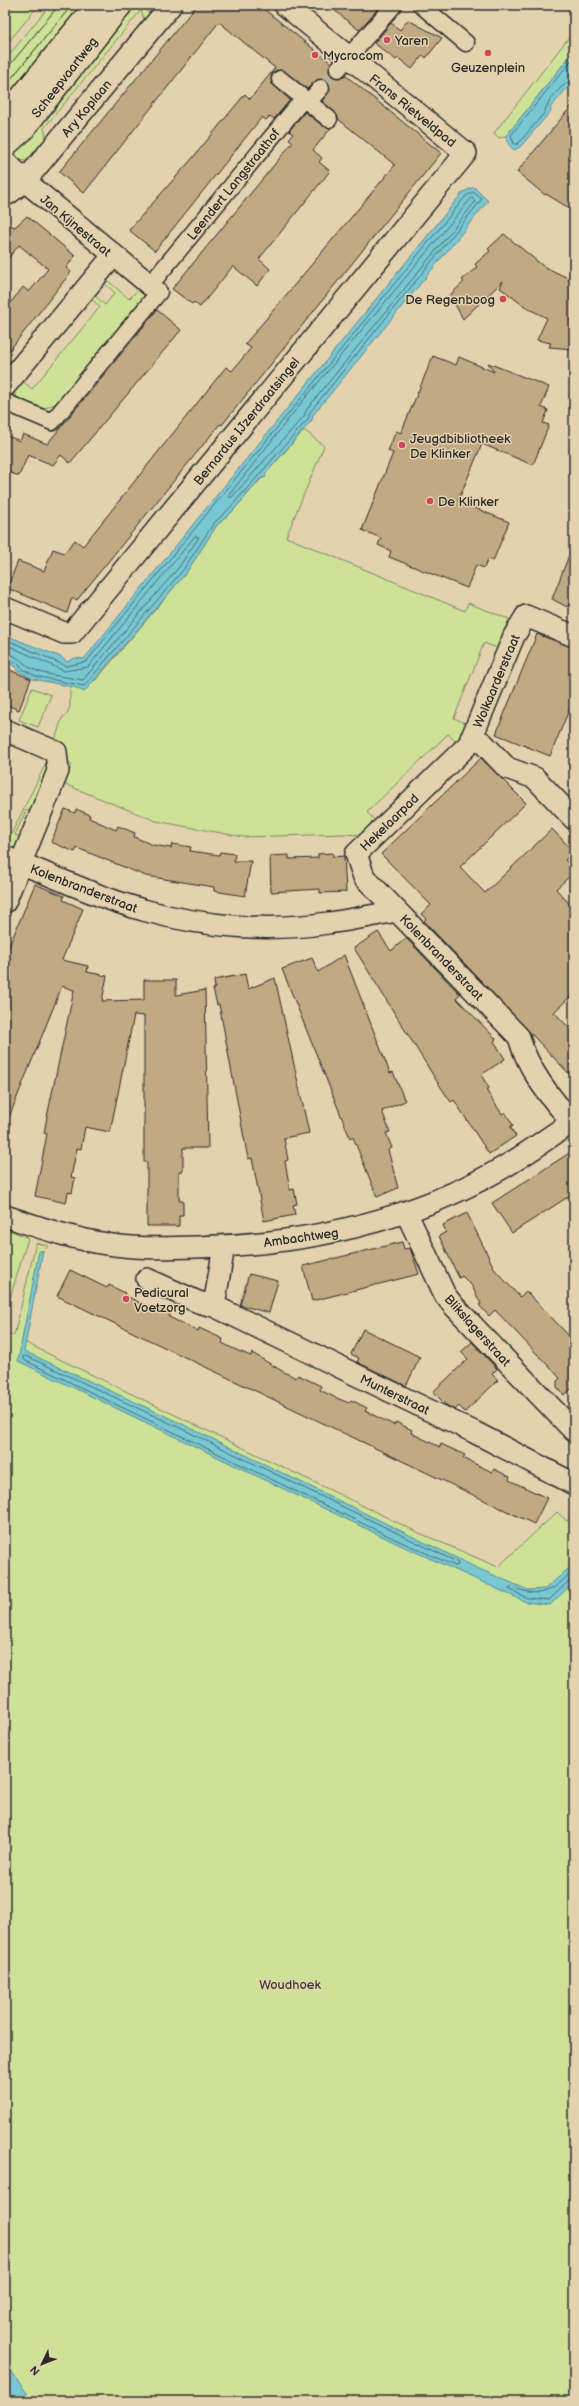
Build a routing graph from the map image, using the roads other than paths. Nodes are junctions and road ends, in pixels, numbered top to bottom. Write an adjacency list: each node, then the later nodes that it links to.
1 (96, 5): 12 (street, Scheepvaartweg)
2 (121, 5): 14 (street, Scheepvaartweg)
3 (286, 5): 8 (street, Frans Rietveldpad)
4 (394, 5): 8 (street)
5 (421, 5): 7 (street)
6 (165, 9): 17 (street, Ary Koplaan)
7 (466, 43)
8 (343, 63): 15 (street, Frans Rietveldpad)
9 (280, 79): 11 (street)
10 (321, 88): 11 (street, Leendert Langstraathof)
11 (306, 100): 13 (street); 20 (street, Leendert Langstraathof)
12 (5, 117)
13 (329, 119)
14 (5, 146)
15 (466, 153): 23 (street, Bernardus IJzerdraatsingel)
16 (5, 161): 17 (street, Jan Kijnestraat)
17 (25, 182): 18 (street, Ary Koplaan); 19 (street, Jan Kijnestraat)
18 (5, 194)
19 (113, 256): 20 (street, Jan Kijnestraat); 21 (street)
20 (155, 289): 22 (street, Leendert Langstraathof)
21 (5, 386)
22 (5, 402)
23 (5, 608)
24 (574, 636): 26 (street, Wolkaarderstraat)
25 (5, 730): 28 (street)
26 (471, 738): 27 (street, Wolkaarderstraat); 30 (street, Hekelaarpad)
27 (574, 819)
28 (13, 860): 29 (street); 30 (street, Kolenbranderstraat)
29 (5, 902)
30 (397, 911): 31 (street, Kolenbranderstraat)
31 (573, 1121): 32 (street, Ambachtweg)
32 (406, 1212): 34 (street, Ambachtweg); 37 (street, Blikslagerstraat)
33 (5, 1216): 34 (street, Ambachtweg)
34 (224, 1246): 36 (street)
35 (147, 1279): 36 (street, Munterstraat)
36 (214, 1306): 38 (street, Munterstraat)
37 (574, 1431)
38 (574, 1484)

